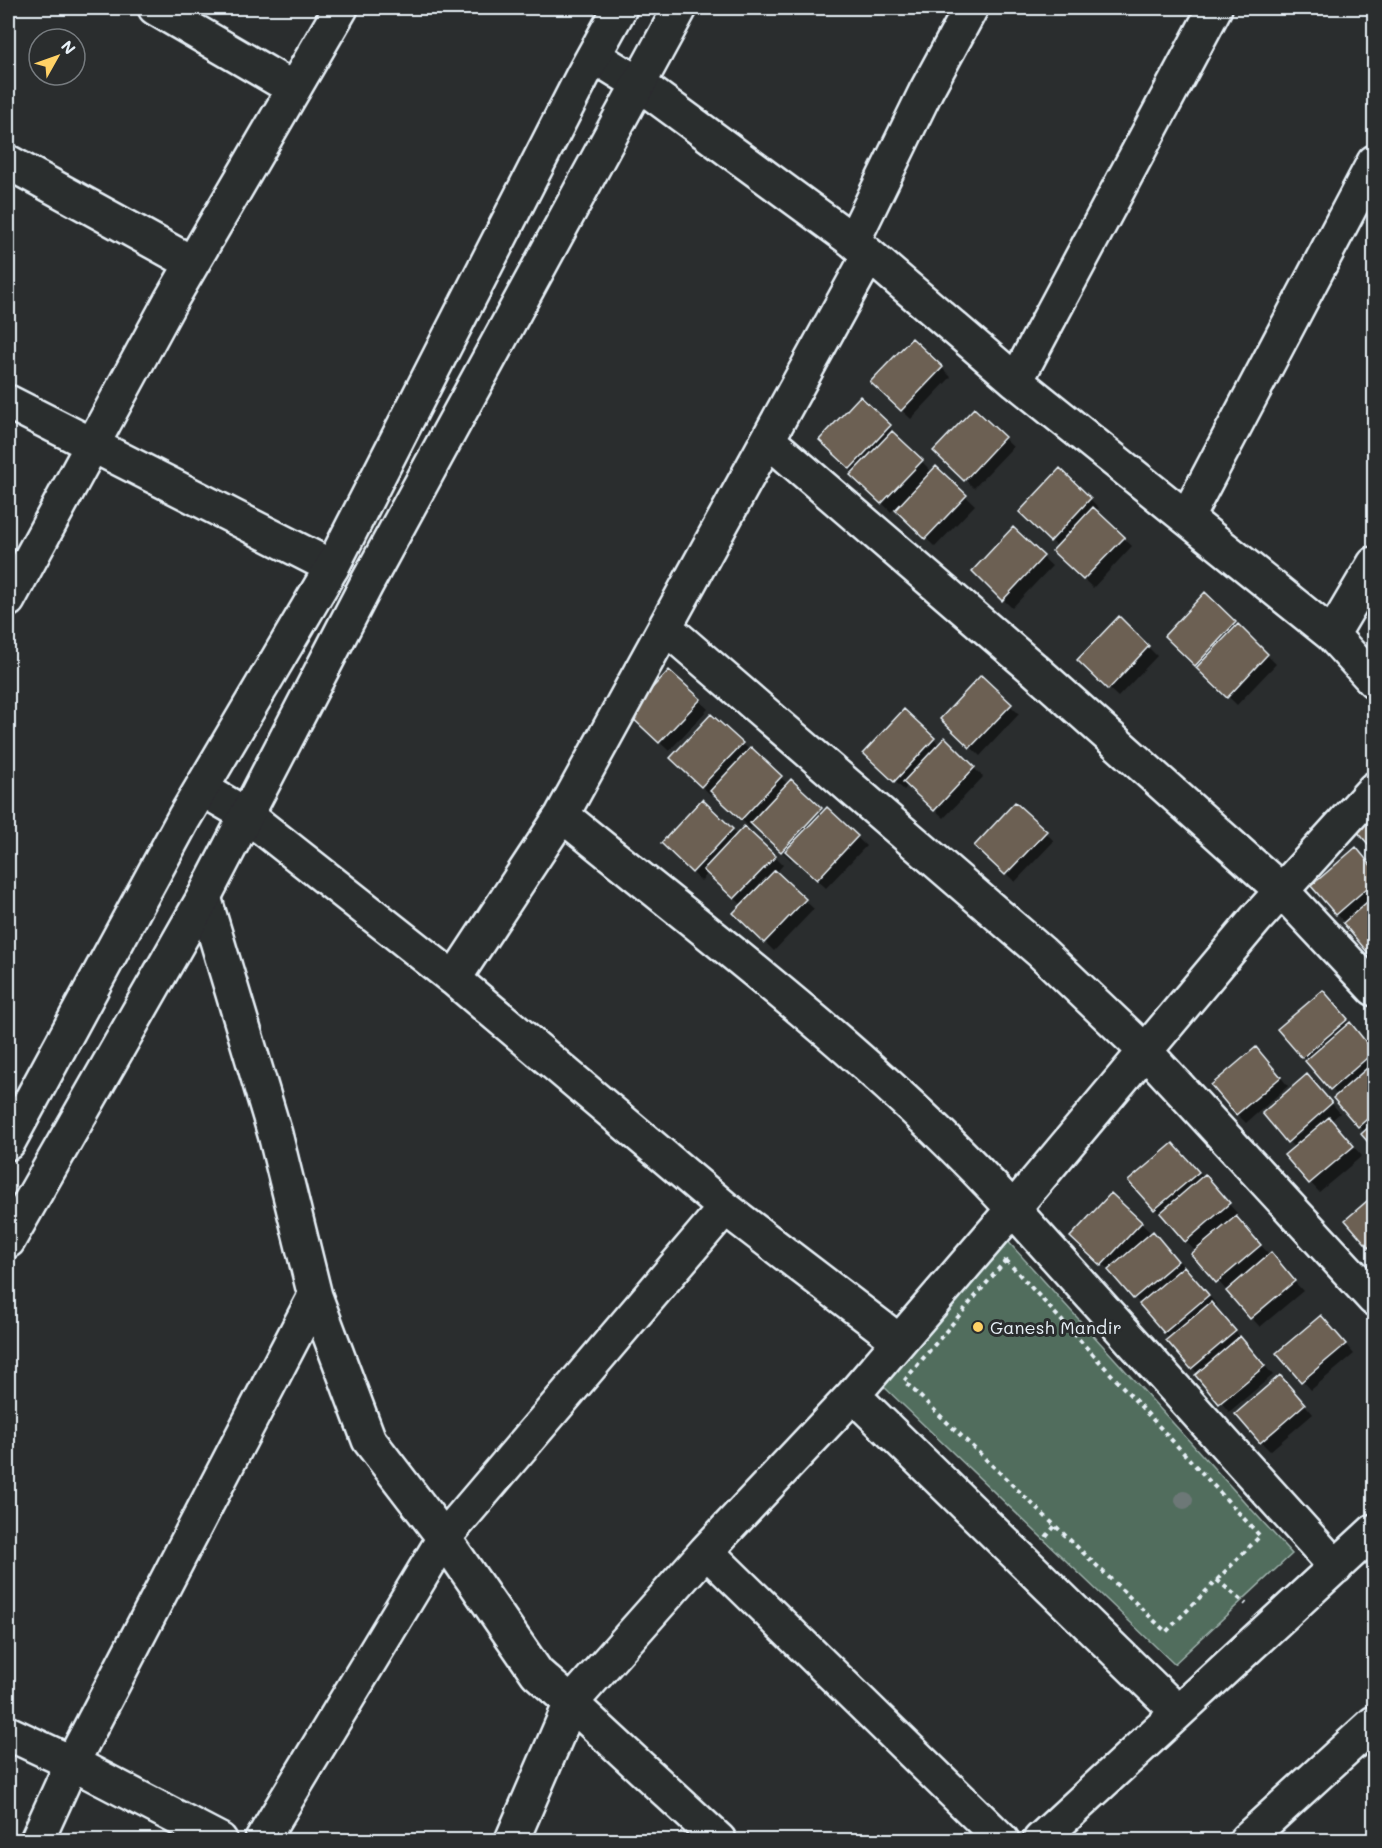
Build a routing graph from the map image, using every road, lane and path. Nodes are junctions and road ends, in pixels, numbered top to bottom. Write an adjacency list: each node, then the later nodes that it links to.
1 (155, 8): 9 (street)
2 (341, 8): 9 (street)
3 (621, 8): 7 (street)
4 (680, 8): 8 (street)
5 (971, 8): 12 (street)
6 (1215, 8): 14 (street)
7 (594, 56): 8 (street); 20 (street)
8 (639, 84): 12 (street); 27 (street)
9 (294, 89): 13 (street)
10 (8, 162): 13 (street)
11 (1374, 162): 18 (street)
12 (861, 248): 14 (street); 16 (street)
13 (192, 263): 17 (street)
14 (1016, 381): 18 (street)
15 (8, 402): 17 (street)
16 (768, 440): 22 (street); 29 (street)
17 (92, 447): 20 (street); 21 (street)
18 (1187, 517): 23 (street)
19 (1374, 564): 23 (street)
20 (332, 567): 25 (street)
21 (8, 600)
22 (665, 627): 28 (street); 33 (street)
23 (1332, 635): 24 (street)
24 (1374, 681)
25 (202, 789): 27 (street); 34 (street)
26 (1374, 789): 29 (street)
27 (245, 814): 30 (street); 31 (street)
28 (562, 815): 31 (street); 37 (street)
29 (1282, 891): 32 (street); 33 (street)
30 (204, 897): 35 (street); 39 (street)
31 (454, 979): 36 (street)
32 (1374, 988)
33 (1145, 1051): 37 (street); 40 (street)
34 (8, 1143)
35 (16, 1207): 38 (street)
36 (725, 1208): 42 (street); 45 (street)
37 (1013, 1209): 42 (street); 47 (street)
38 (8, 1241)
39 (315, 1296): 45 (street); 52 (street)
40 (1374, 1299)
41 (1078, 1336): 41 (path)
42 (899, 1341): 43 (street)
43 (853, 1395): 46 (street); 49 (street)
44 (1374, 1532): 47 (street)
45 (444, 1538): 48 (street); 55 (street)
46 (706, 1551): 48 (street); 58 (street)
47 (1336, 1567): 49 (street)
48 (572, 1703): 56 (street); 57 (street)
49 (1178, 1712): 59 (street)
50 (1374, 1723): 60 (street)
51 (8, 1733): 52 (street)
52 (72, 1763): 53 (street); 54 (street)
53 (37, 1840)
54 (220, 1840)
55 (262, 1840)
56 (512, 1840)
57 (719, 1840)
58 (1002, 1840)
59 (1040, 1840)
60 (1246, 1840)

